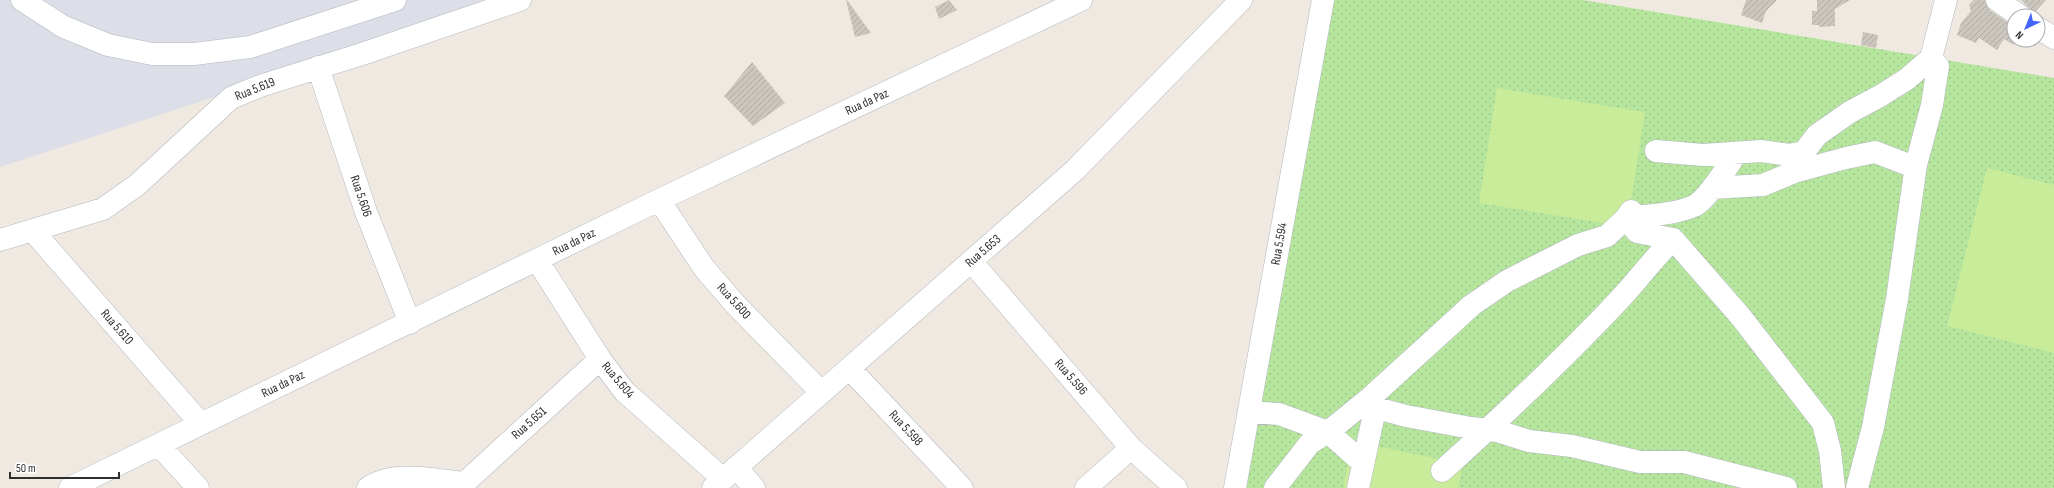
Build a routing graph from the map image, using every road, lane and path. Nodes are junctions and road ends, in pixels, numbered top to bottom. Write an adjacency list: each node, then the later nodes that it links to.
1 (22, 0): 2 (street)
2 (395, 0)
3 (520, 0): 11 (street, Rua 5.619)
4 (1082, 0): 16 (street, Rua da Paz)
5 (1241, 0): 22 (street, Rua 5.653)
6 (1323, 0): 28 (street, Rua 5.594)
7 (1946, 0): 10 (street)
8 (1997, 0): 9 (street)
9 (2008, 8)
10 (1931, 58): 13 (street); 14 (street)
11 (318, 67): 18 (street, Rua 5.619); 23 (street, Rua 5.606)
12 (1656, 151): 13 (street)
13 (1736, 154): 15 (street)
14 (1916, 165): 15 (street); 50 (street)
15 (1712, 188): 17 (street)
16 (659, 200): 21 (street, Rua da Paz); 26 (street, Rua 5.600)
17 (1628, 214): 19 (street); 27 (street)
18 (33, 231): 20 (street, Rua 5.619); 29 (street, Rua 5.610)
19 (1673, 239): 30 (street); 49 (street)
20 (0, 240)
21 (537, 260): 23 (street, Rua da Paz); 24 (street, Rua 5.604)
22 (971, 261): 25 (street, Rua 5.653); 33 (street, Rua 5.596)
23 (410, 323): 29 (street, Rua da Paz)
24 (600, 359): 36 (street, Rua 5.604); 37 (street, Rua 5.651)
25 (850, 369): 26 (street, Rua 5.653); 42 (street, Rua 5.598)
26 (821, 392): 36 (street, Rua 5.653)
27 (1372, 402): 30 (street); 31 (street); 34 (street)
28 (1249, 412): 31 (street); 45 (street, Rua 5.594)
29 (201, 424): 32 (street, Rua da Paz)
30 (1488, 430): 35 (street); 48 (street)
31 (1328, 432): 34 (street); 46 (street)
32 (159, 445): 38 (street, Rua da Paz); 39 (street)
33 (1131, 448): 43 (street); 44 (street, Rua 5.596)
34 (1363, 463): 47 (street)
35 (1442, 472)
36 (724, 478): 41 (street, Rua 5.604)
37 (462, 486): 40 (street)
38 (70, 488)
39 (198, 488)
40 (368, 488)
41 (754, 488)
42 (962, 488)
43 (1086, 488)
44 (1176, 488)
45 (1235, 488)
46 (1275, 488)
47 (1358, 488)
48 (1786, 488)
49 (1834, 488)
50 (1857, 488)

